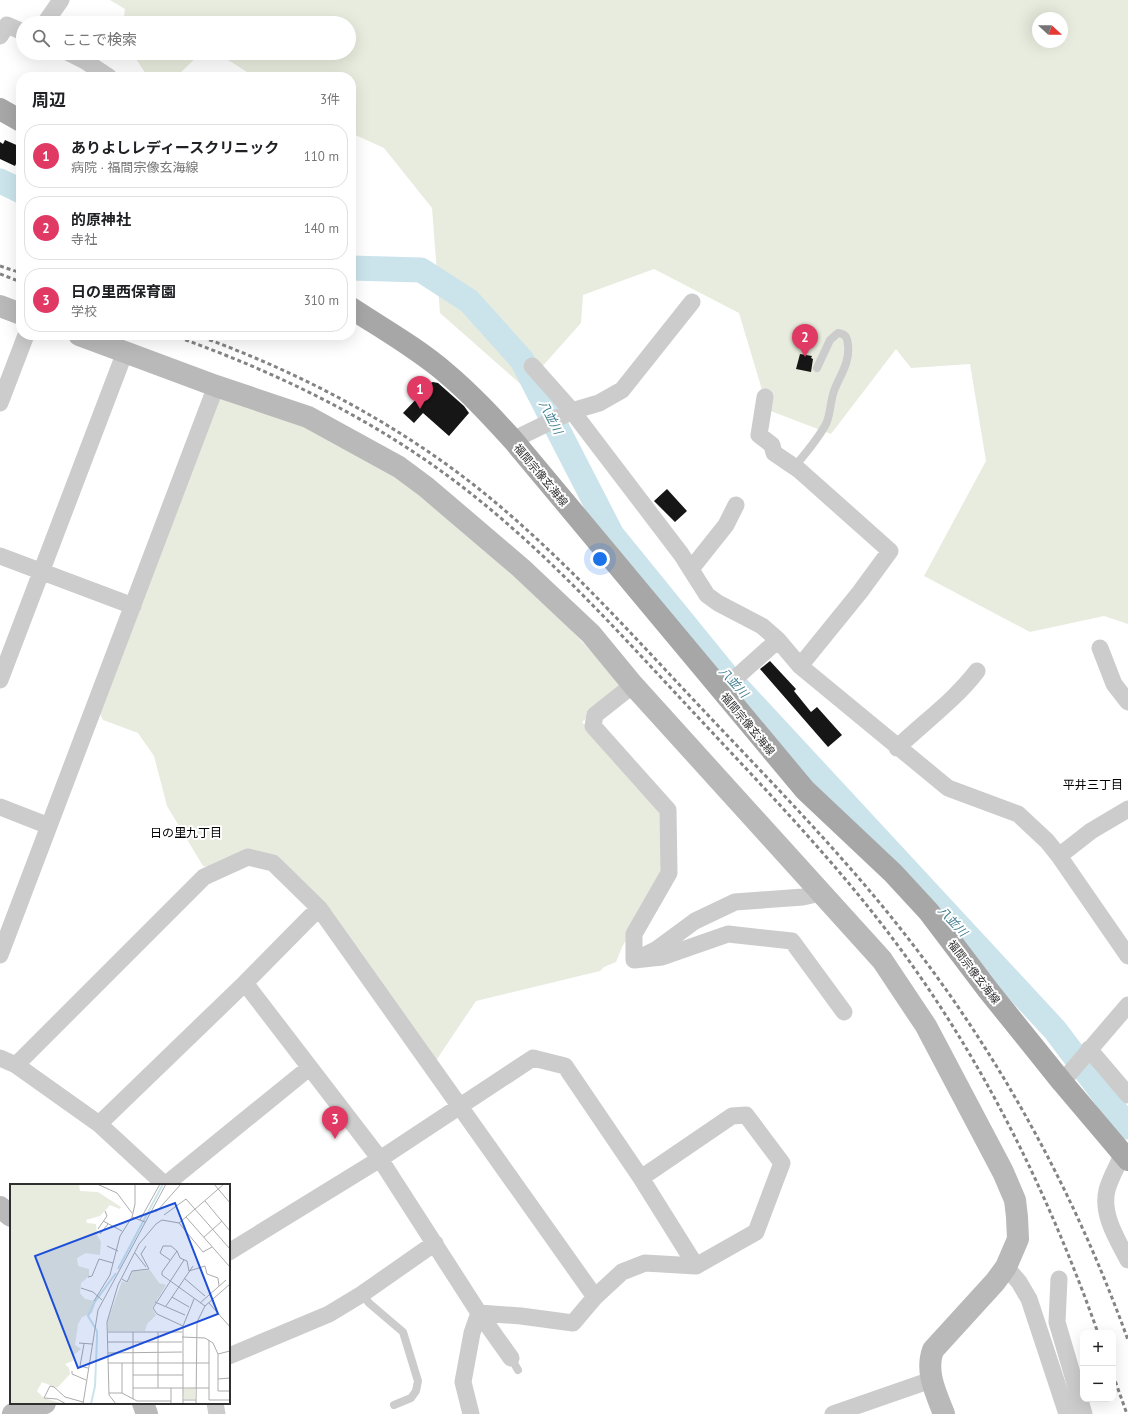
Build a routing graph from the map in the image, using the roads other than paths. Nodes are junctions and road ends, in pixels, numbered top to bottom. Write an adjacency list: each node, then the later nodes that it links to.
1 (62, 0): 2 (street)
2 (50, 16)
3 (16, 29): 4 (street)
4 (0, 36)
5 (83, 60): 6 (street)
6 (102, 72)
7 (0, 109): 8 (main road)
8 (16, 118)
9 (692, 302): 21 (street)
10 (0, 306): 12 (street)
11 (356, 311): 22 (main road, 福間宗像玄海線)
12 (16, 312)
13 (24, 340): 20 (street)
14 (92, 340): 15 (street)
15 (125, 352): 18 (street); 27 (street)
16 (532, 366): 21 (street)
17 (817, 368): 23 (lane)
18 (216, 386): 28 (street); 34 (street)
19 (765, 397): 23 (street)
20 (0, 403)
21 (572, 411): 22 (street); 26 (street)
22 (513, 440): 35 (main road, 福間宗像玄海線)
23 (795, 466): 31 (street)
24 (736, 505): 26 (street)
25 (0, 556): 27 (street)
26 (691, 569): 29 (street)
27 (41, 572): 28 (street); 33 (street)
28 (133, 606): 40 (street)
29 (778, 640): 31 (street); 35 (street)
30 (1100, 648): 36 (street)
31 (800, 666): 37 (street)
32 (977, 671): 37 (street)
33 (0, 680)
34 (633, 686): 42 (street); 46 (street)
35 (725, 688): 54 (main road, 福間宗像玄海線)
36 (1128, 702)
37 (897, 748): 41 (street)
38 (0, 807): 40 (street)
39 (1128, 809): 41 (street)
40 (49, 826): 44 (street)
41 (1059, 856): 45 (street)
42 (821, 893): 46 (street); 69 (street)
43 (319, 908): 47 (street); 52 (street); 56 (street)
44 (0, 955)
45 (1128, 956)
46 (634, 960): 49 (street)
47 (245, 983): 53 (street); 57 (street)
48 (1128, 1005): 50 (street)
49 (844, 1012)
50 (1088, 1051): 54 (street); 55 (street)
51 (0, 1058): 52 (street)
52 (16, 1065): 57 (street)
53 (309, 1068): 59 (street); 62 (street)
54 (1066, 1077): 58 (main road, 福間宗像玄海線)
55 (1128, 1096)
56 (458, 1106): 59 (street); 60 (street); 72 (street)
57 (99, 1124): 61 (street)
58 (1125, 1156): 67 (street)
59 (380, 1159): 65 (street); 66 (street)
60 (641, 1178): 68 (street); 68 (street)
61 (164, 1184)
62 (166, 1184)
63 (0, 1207): 64 (street)
64 (10, 1215)
65 (435, 1243): 71 (street); 73 (street)
66 (230, 1251)
67 (1128, 1260)
68 (696, 1266): 72 (street)
69 (1006, 1267): 76 (street); 87 (street)
70 (1059, 1279): 88 (street)
71 (362, 1294): 74 (street); 80 (lane)
72 (595, 1297): 73 (street)
73 (480, 1313): 75 (street); 84 (street)
74 (230, 1356)
75 (515, 1364)
76 (931, 1380): 85 (street); 86 (street)
77 (42, 1404): 81 (street)
78 (143, 1404): 82 (street)
79 (215, 1404): 83 (street)
80 (394, 1405)
81 (13, 1414)
82 (147, 1414)
83 (217, 1414)
84 (471, 1414)
85 (833, 1414)
86 (944, 1414)
87 (1067, 1414)
88 (1084, 1414)

